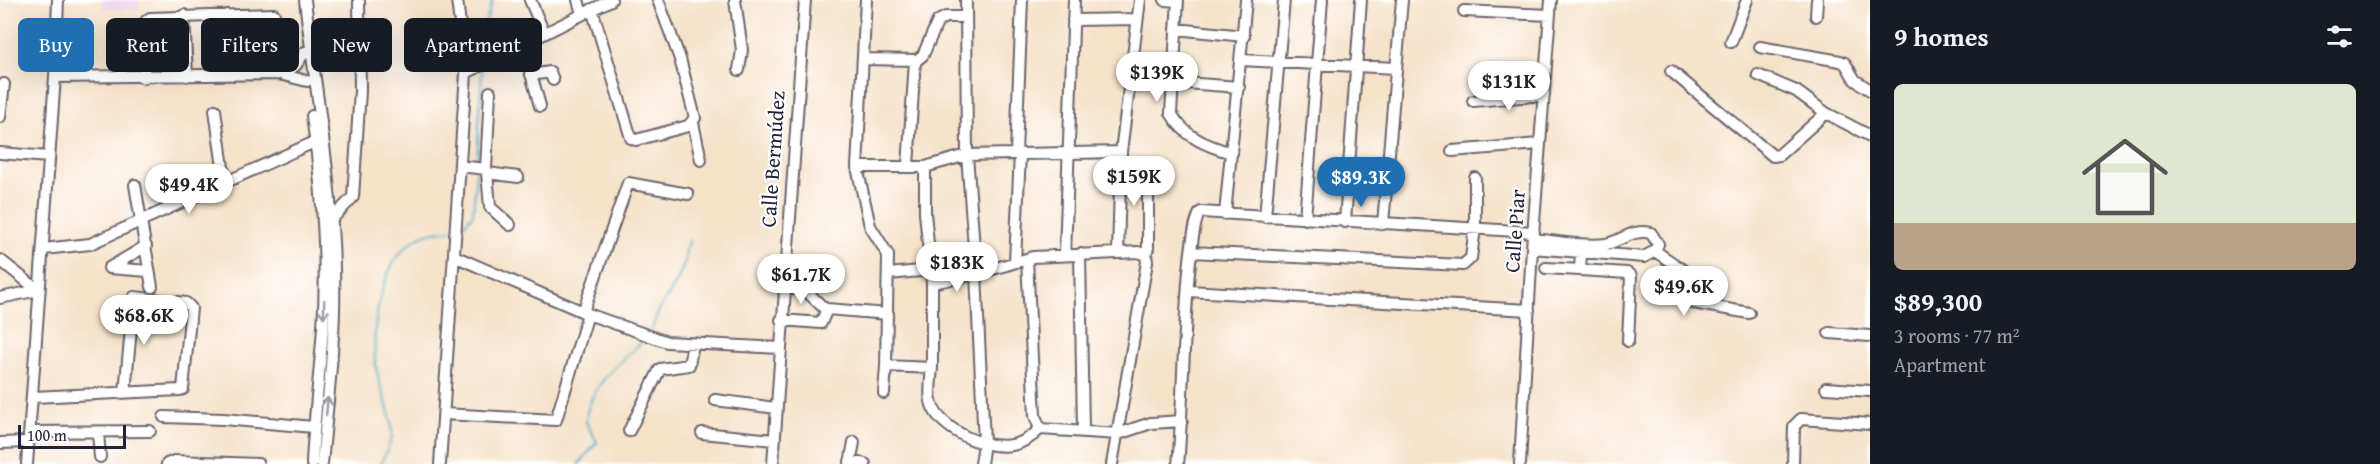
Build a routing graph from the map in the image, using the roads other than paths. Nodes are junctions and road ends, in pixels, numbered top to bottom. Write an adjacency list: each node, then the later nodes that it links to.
1 (58, 0): 59 (street)
2 (299, 0): 41 (street)
3 (305, 0): 76 (street)
4 (358, 0): 100 (street)
5 (457, 0): 54 (street)
6 (530, 0): 37 (street)
7 (578, 0): 28 (street)
8 (611, 0): 28 (street)
9 (658, 0): 74 (street)
10 (735, 0): 49 (street)
11 (805, 0): 129 (street, Calle Bermúdez)
12 (866, 0): 42 (street)
13 (966, 0): 33 (street)
14 (1022, 0): 81 (street)
15 (1074, 0): 35 (street)
16 (1140, 0): 34 (street)
17 (1165, 0): 26 (street)
18 (1246, 0): 38 (street)
19 (1284, 0): 45 (street)
20 (1322, 0): 46 (street)
21 (1361, 0): 47 (street)
22 (1402, 0): 48 (street)
23 (1551, 0): 31 (street, Calle Piar)
24 (1747, 0): 39 (street)
25 (1817, 0): 32 (street)
26 (1178, 1): 36 (street)
27 (1464, 11): 31 (street)
28 (587, 12): 37 (street); 74 (street)
29 (184, 15): 30 (street); 58 (street); 60 (street)
30 (227, 15): 53 (street); 55 (street)
31 (1550, 15): 68 (street, Calle Piar)
32 (1816, 16)
33 (965, 17): 44 (street); 84 (street)
34 (1137, 19): 35 (street); 78 (street)
35 (1073, 20): 82 (street)
36 (1176, 28): 38 (street); 63 (street)
37 (544, 33)
38 (1244, 36): 43 (street)
39 (1731, 42)
40 (1760, 47): 66 (street)
41 (305, 52): 53 (street); 61 (street)
42 (863, 59): 44 (street); 91 (street)
43 (1241, 60): 45 (street); 65 (street)
44 (915, 61): 88 (street)
45 (1279, 62): 46 (street); 99 (street)
46 (1318, 64): 47 (street); 101 (street)
47 (1356, 65): 48 (street); 103 (street)
48 (1396, 68): 104 (street)
49 (739, 70)
50 (1671, 70): 72 (street)
51 (470, 72): 54 (street)
52 (530, 72): 56 (street)
53 (281, 74): 55 (street); 61 (street)
54 (466, 74): 87 (street)
55 (234, 75): 58 (street)
56 (531, 75): 62 (street); 70 (street)
57 (1758, 75): 72 (street)
58 (187, 76): 60 (street)
59 (55, 77): 60 (street); 85 (street)
60 (144, 78)
61 (307, 81): 76 (street)
62 (553, 81)
63 (1171, 82): 65 (street); 83 (street)
64 (4, 84): 73 (street)
65 (1239, 87): 83 (street)
66 (1870, 90)
67 (490, 92): 92 (street)
68 (1544, 95): 69 (street); 77 (street, Calle Piar)
69 (1473, 101)
70 (540, 106)
71 (215, 110): 95 (street)
72 (1826, 113): 75 (street)
73 (0, 117)
74 (693, 123): 86 (street)
75 (1870, 136)
76 (319, 140): 95 (street); 100 (street); 157 (street, one-way to 157)
77 (1540, 144): 79 (street); 107 (street, Calle Piar)
78 (1121, 152): 82 (street); 90 (street)
79 (1452, 152)
80 (0, 153): 85 (street)
81 (1018, 153): 82 (street); 84 (street); 120 (street)
82 (1069, 153): 115 (street)
83 (1232, 153): 98 (street)
84 (967, 155): 89 (street); 126 (street)
85 (49, 157): 109 (street)
86 (701, 160)
87 (460, 166): 92 (street); 117 (street)
88 (908, 166): 89 (street); 91 (street)
89 (925, 166): 122 (street)
90 (1120, 166): 113 (street); 116 (street)
91 (857, 167): 125 (street)
92 (487, 171): 93 (street); 105 (street)
93 (518, 177)
94 (1475, 178): 106 (street)
95 (225, 182): 102 (street)
96 (135, 185): 102 (street)
97 (688, 194): 135 (street)
98 (1225, 214): 99 (street); 111 (street)
99 (1265, 217): 101 (street)
100 (332, 219): 178 (street, one-way to 100)
101 (1305, 219): 103 (street)
102 (141, 222): 108 (street); 109 (street)
103 (1345, 222): 104 (street)
104 (1383, 224): 106 (street)
105 (510, 225)
106 (1474, 228): 107 (street); 111 (street)
107 (1533, 240): 110 (street); 112 (street); 134 (street, Calle Piar)
108 (146, 246): 124 (street); 124 (street)
109 (44, 249): 130 (street)
110 (1655, 251): 112 (street); 136 (street)
111 (1191, 252): 131 (street)
112 (1581, 252): 123 (street)
113 (1118, 253): 114 (street); 116 (street)
114 (1080, 254): 115 (street); 159 (street)
115 (1065, 255): 119 (street)
116 (1146, 255): 164 (street)
117 (454, 256): 135 (street); 153 (street)
118 (0, 260): 130 (street)
119 (1027, 260): 120 (street); 158 (street)
120 (1016, 262): 126 (street)
121 (1546, 268): 123 (street)
122 (930, 270): 125 (street); 127 (street)
123 (1580, 270): 141 (street)
124 (148, 271): 128 (street)
125 (889, 274): 137 (street)
126 (976, 274): 127 (street); 169 (street)
127 (932, 283): 145 (street)
128 (152, 287)
129 (783, 287): 133 (street); 138 (street, Calle Bermúdez)
130 (38, 290): 132 (street); 150 (street)
131 (1188, 291): 134 (street); 155 (street)
132 (0, 298)
133 (826, 310): 137 (street); 138 (street)
134 (1529, 310): 185 (street, Calle Piar)
135 (585, 313): 142 (street); 153 (street)
136 (1749, 313)
137 (888, 314): 144 (street)
138 (781, 320): 143 (street, Calle Bermúdez)
139 (1829, 333): 140 (street)
140 (1870, 336)
141 (1628, 341)
142 (688, 344): 143 (street); 161 (street)
143 (780, 348): 152 (street, Calle Bermúdez)
144 (886, 366): 145 (street); 149 (street)
145 (932, 368): 169 (street)
146 (1826, 388): 147 (street)
147 (1870, 391)
148 (125, 392): 148 (street); 150 (street)
149 (884, 393)
150 (33, 397): 165 (street)
151 (715, 400): 152 (street)
152 (776, 408): 166 (street, Calle Bermúdez)
153 (444, 414): 179 (street)
154 (164, 417): 157 (street)
155 (1182, 421): 164 (street); 184 (street)
156 (1870, 424): 173 (street)
157 (314, 427): 177 (street)
158 (1040, 429): 159 (street); 169 (street)
159 (1083, 430): 164 (street)
160 (150, 431): 162 (street)
161 (629, 431)
162 (98, 432): 165 (street); 170 (street)
163 (702, 433): 166 (street)
164 (1118, 434): 183 (street)
165 (29, 437): 168 (street); 174 (street)
166 (774, 440): 180 (street, Calle Bermúdez)
167 (854, 442): 172 (street)
168 (0, 443)
169 (984, 443): 182 (street)
170 (100, 457)
171 (196, 463): 175 (street); 176 (street)
172 (850, 463): 181 (street)
173 (1794, 463)
174 (27, 464)
175 (167, 464)
176 (258, 464)
177 (312, 464)
178 (322, 464)
179 (440, 464)
180 (773, 464)
181 (865, 464)
182 (981, 464)
183 (1112, 464)
184 (1178, 464)
185 (1520, 464)

